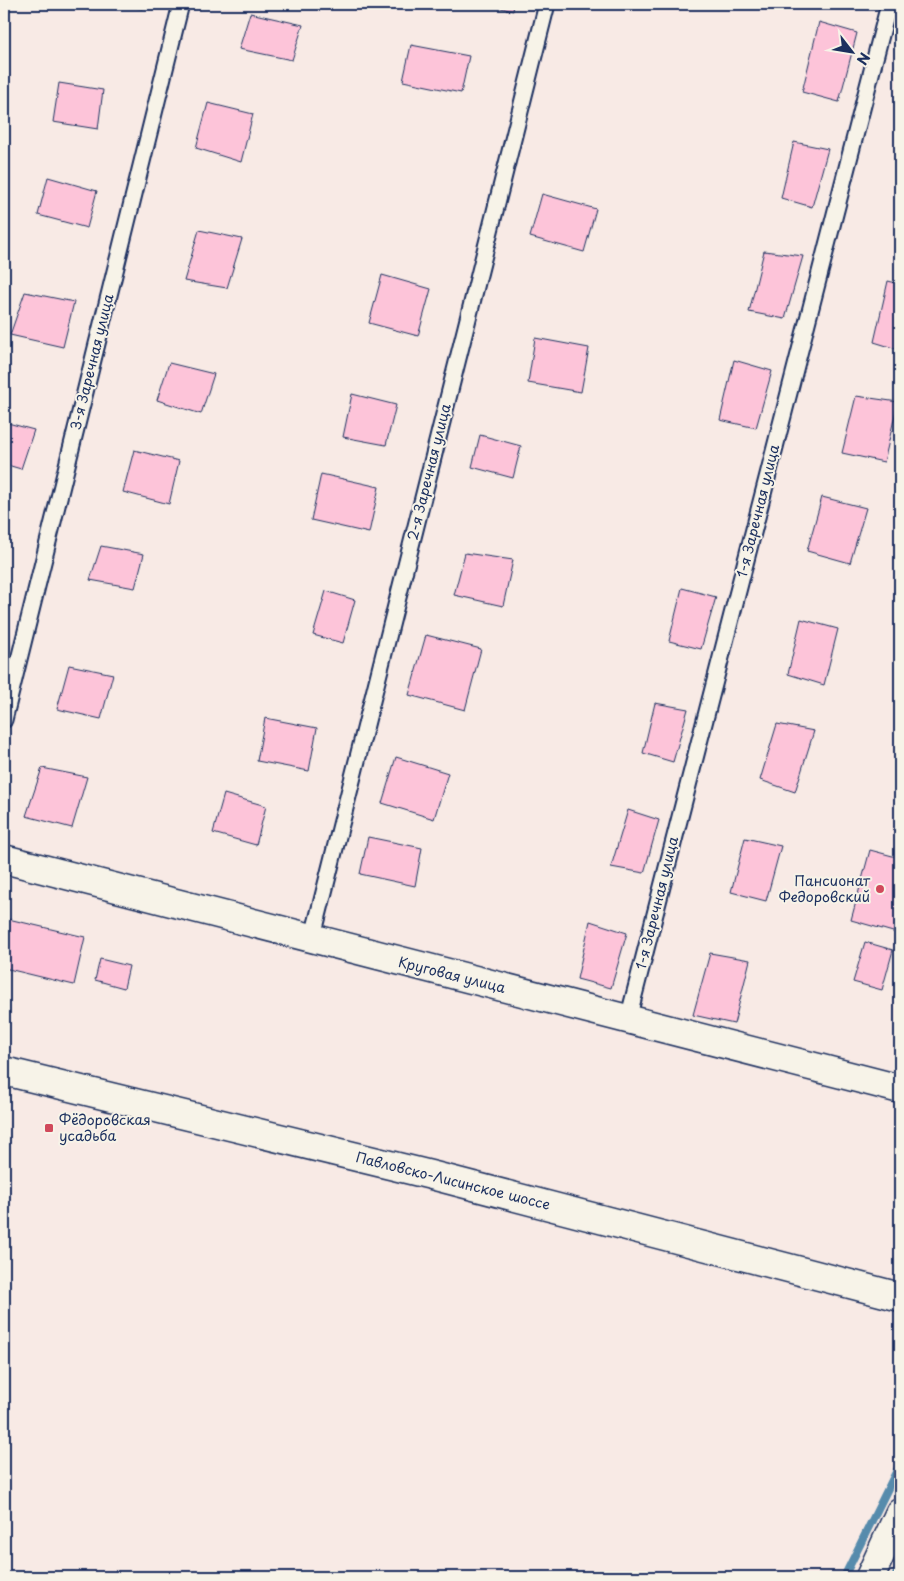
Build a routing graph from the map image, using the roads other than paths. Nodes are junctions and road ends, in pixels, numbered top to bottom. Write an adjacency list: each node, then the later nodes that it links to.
1 (181, 4): 4 (lane, 3-я Заречная улица)
2 (548, 4): 6 (lane, 2-я Заречная улица)
3 (889, 4): 7 (lane, 1-я Заречная улица)
4 (4, 720)
5 (4, 859): 6 (street, Круговая улица)
6 (312, 940): 7 (street, Круговая улица)
7 (628, 1018): 9 (street, Круговая улица)
8 (4, 1071): 10 (street, Павловско-Лисинское шоссе)
9 (900, 1089)
10 (900, 1297)
11 (900, 1512): 12 (street)
12 (870, 1577)

